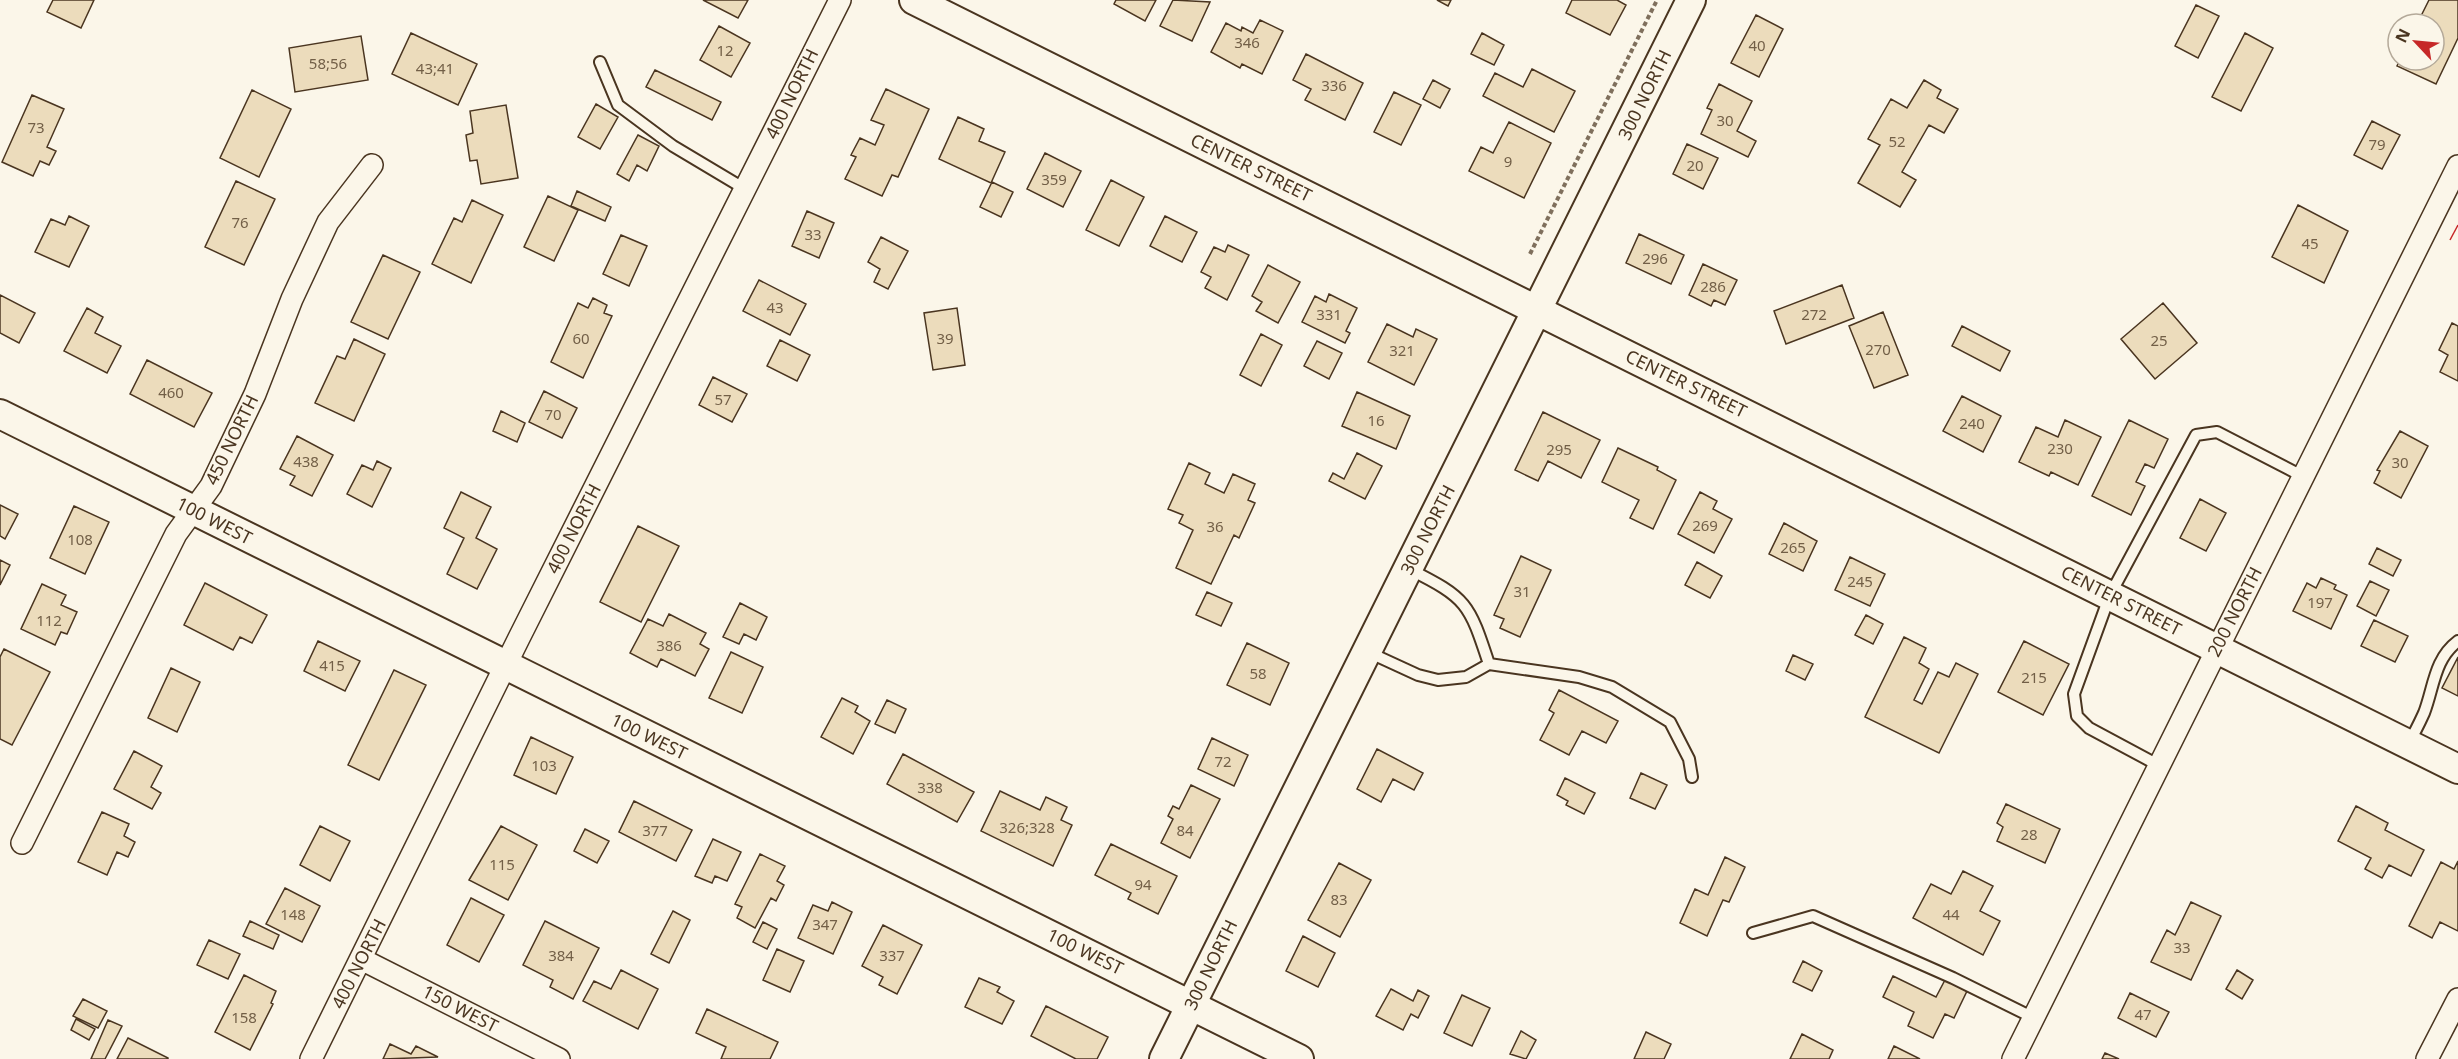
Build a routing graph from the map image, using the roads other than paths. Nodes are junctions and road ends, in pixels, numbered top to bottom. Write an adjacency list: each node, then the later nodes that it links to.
1 (840, 0): 7 (street, 400 NORTH)
2 (914, 0): 8 (street, CENTER STREET)
3 (1691, 0): 8 (street, 300 NORTH)
4 (600, 62): 7 (lane)
5 (372, 165): 11 (street, 450 NORTH)
6 (2458, 166): 10 (street, 200 NORTH)
7 (745, 189): 18 (street, 400 NORTH)
8 (1538, 310): 12 (street, 300 NORTH); 13 (street, CENTER STREET)
9 (0, 414): 11 (street, 100 WEST)
10 (2304, 477): 13 (lane); 15 (street, 200 NORTH)
11 (194, 511): 18 (street, 100 WEST); 23 (street, 450 NORTH)
12 (1409, 569): 16 (street, 300 NORTH); 17 (lane)
13 (2110, 595): 15 (street, CENTER STREET); 20 (lane)
14 (2458, 641): 19 (lane)
15 (2216, 648): 19 (street, CENTER STREET); 20 (street, 200 NORTH)
16 (1368, 652): 17 (lane); 27 (street, 300 NORTH)
17 (1489, 664): 22 (lane)
18 (506, 666): 25 (street, 400 NORTH); 27 (street, 100 WEST)
19 (2408, 744): 21 (street, CENTER STREET)
20 (2158, 765): 28 (street, 200 NORTH)
21 (2458, 769)
22 (1692, 777)
23 (22, 843)
24 (1753, 933): 28 (lane)
25 (361, 959): 29 (street, 400 NORTH); 30 (street, 150 WEST)
26 (2458, 999): 34 (street)
27 (1191, 1005): 31 (street, 300 NORTH); 32 (street, 100 WEST)
28 (2034, 1018): 33 (street, 200 NORTH)
29 (311, 1059)
30 (559, 1059)
31 (1164, 1059)
32 (1299, 1059)
33 (2013, 1059)
34 (2427, 1059)

